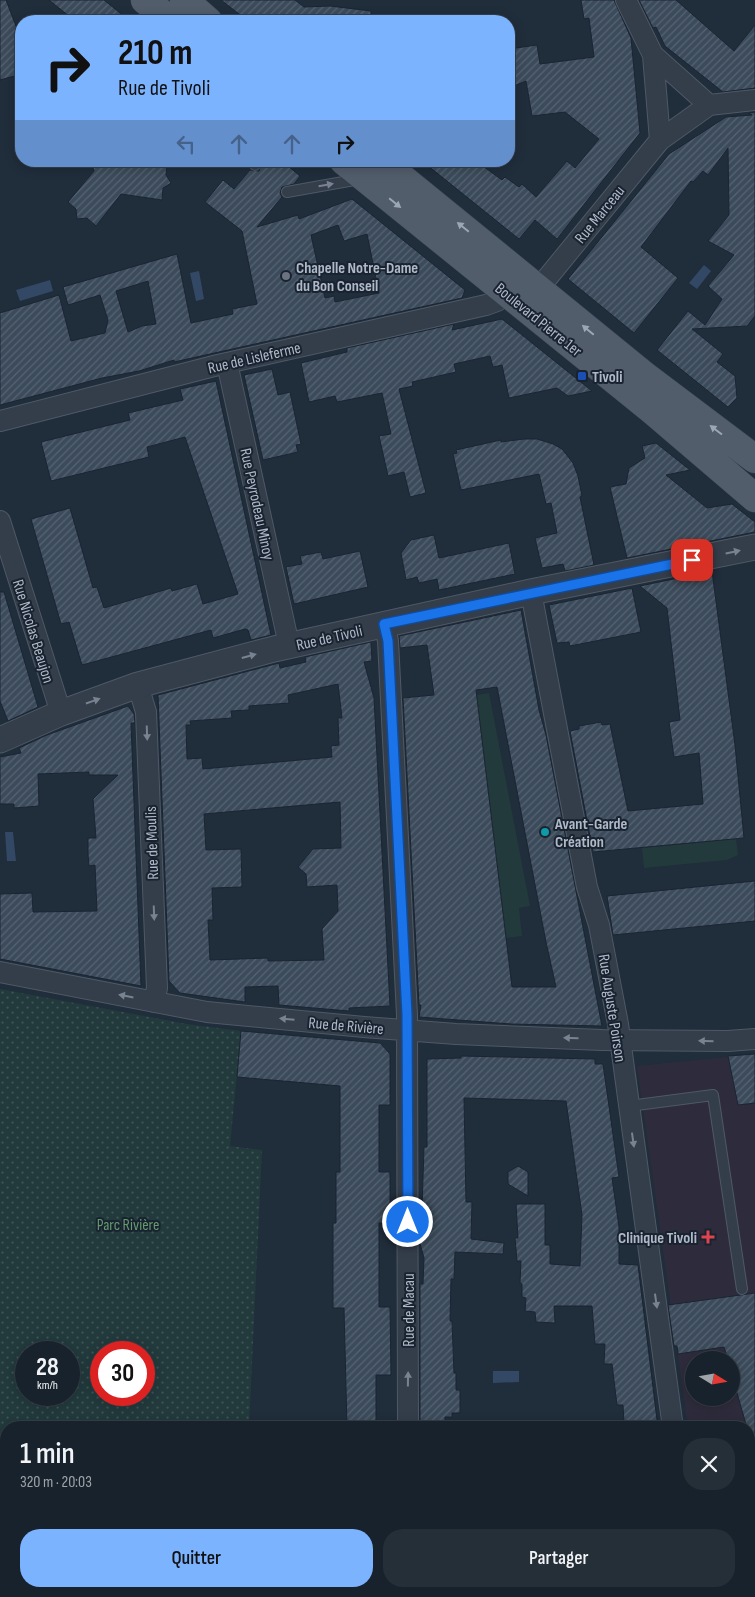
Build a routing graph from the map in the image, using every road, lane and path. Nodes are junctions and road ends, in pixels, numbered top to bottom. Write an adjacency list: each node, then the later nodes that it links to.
1 (145, 0): 4 (main road)
2 (184, 0): 5 (main road)
3 (626, 0): 6 (street)
4 (164, 15)
5 (201, 15)
6 (653, 55): 8 (street); 9 (street)
7 (755, 100): 8 (street)
8 (710, 105): 9 (street, Rue Marceau)
9 (660, 140): 12 (street, Rue Marceau)
10 (373, 170): 11 (lane, one-way to 10); 12 (main road, Boulevard Pierre 1er, one-way to 10); 13 (main road, Boulevard Pierre 1er, one-way to 13)
11 (287, 192)
12 (539, 288): 16 (main road, Boulevard Pierre 1er, one-way to 12)
13 (505, 292): 14 (street, Rue de Lisleferme); 17 (main road, Boulevard Pierre 1er)
14 (227, 363): 15 (street, Rue de Lisleferme); 22 (street, Rue Peyrodeau Minoy)
15 (0, 421)
16 (755, 459)
17 (755, 498)
18 (0, 521): 24 (street, Rue Nicolas Beaujon)
19 (755, 547): 20 (street, Rue de Tivoli, one-way to 19)
20 (531, 592): 21 (street, Rue de Tivoli); 30 (street, Rue Auguste Poirson)
21 (384, 624): 22 (street, Rue de Tivoli); 28 (street, Rue de Macau)
22 (289, 646): 23 (street, Rue de Tivoli, one-way to 22)
23 (138, 686): 24 (street, Rue de Tivoli, one-way to 23); 27 (street, Rue de Moulis, one-way to 27)
24 (61, 713): 25 (street, Rue de Tivoli)
25 (0, 740)
26 (0, 972): 27 (street, Rue de Rivière, one-way to 26)
27 (154, 1002): 28 (street, Rue de Rivière, one-way to 27)
28 (408, 1030): 30 (street, Rue de Rivière, one-way to 28); 33 (street, Rue de Macau, one-way to 28)
29 (755, 1039): 30 (street, Rue de Rivière, one-way to 30)
30 (620, 1040): 31 (street, Rue Auguste Poirson)
31 (629, 1106): 32 (lane); 34 (street, Rue Auguste Poirson, one-way to 34)
32 (742, 1289)
33 (408, 1421)
34 (672, 1421)

